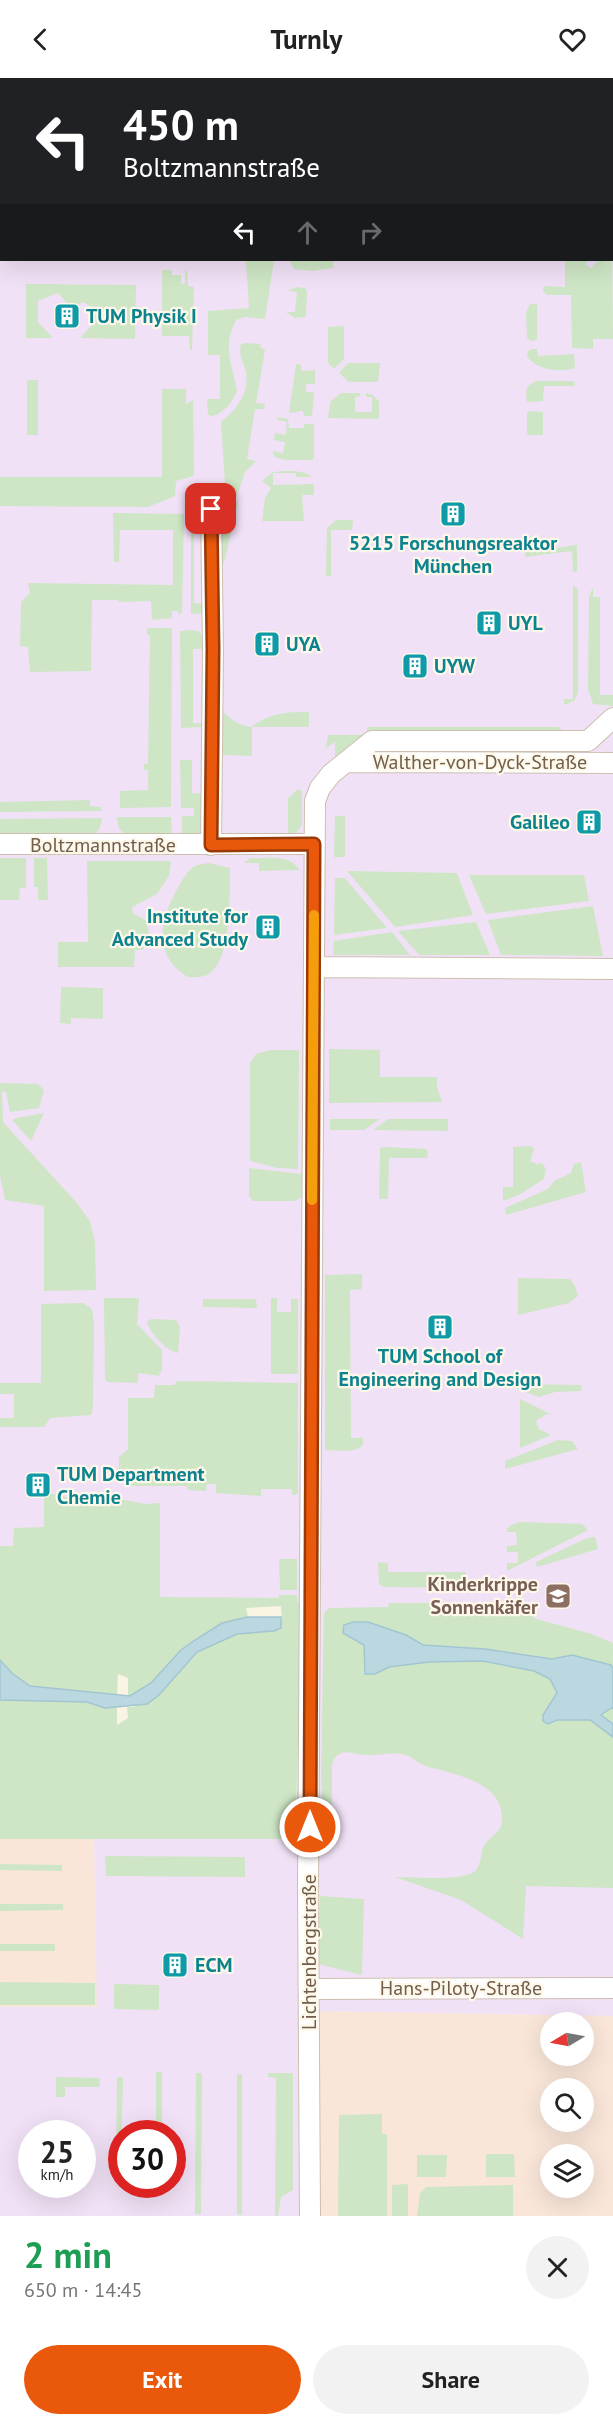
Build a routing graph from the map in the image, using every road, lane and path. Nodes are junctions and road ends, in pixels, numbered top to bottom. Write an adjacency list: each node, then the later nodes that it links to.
1 (211, 509): 8 (street)
2 (613, 718): 3 (street, Walther-von-Dyck-Straße)
3 (347, 762): 4 (street, Walther-von-Dyck-Straße); 5 (street, Walther-von-Dyck-Straße)
4 (613, 763)
5 (320, 788): 7 (street, Lichtenbergstraße)
6 (0, 844): 8 (street, Boltzmannstraße)
7 (314, 844): 8 (street, Boltzmannstraße); 9 (street, Lichtenbergstraße)
8 (211, 845)
9 (314, 967): 10 (street); 12 (street, Lichtenbergstraße)
10 (613, 969)
11 (613, 1988): 12 (street, Hans-Piloty-Straße)
12 (309, 1989): 13 (street, Lichtenbergstraße)
13 (310, 2216)

